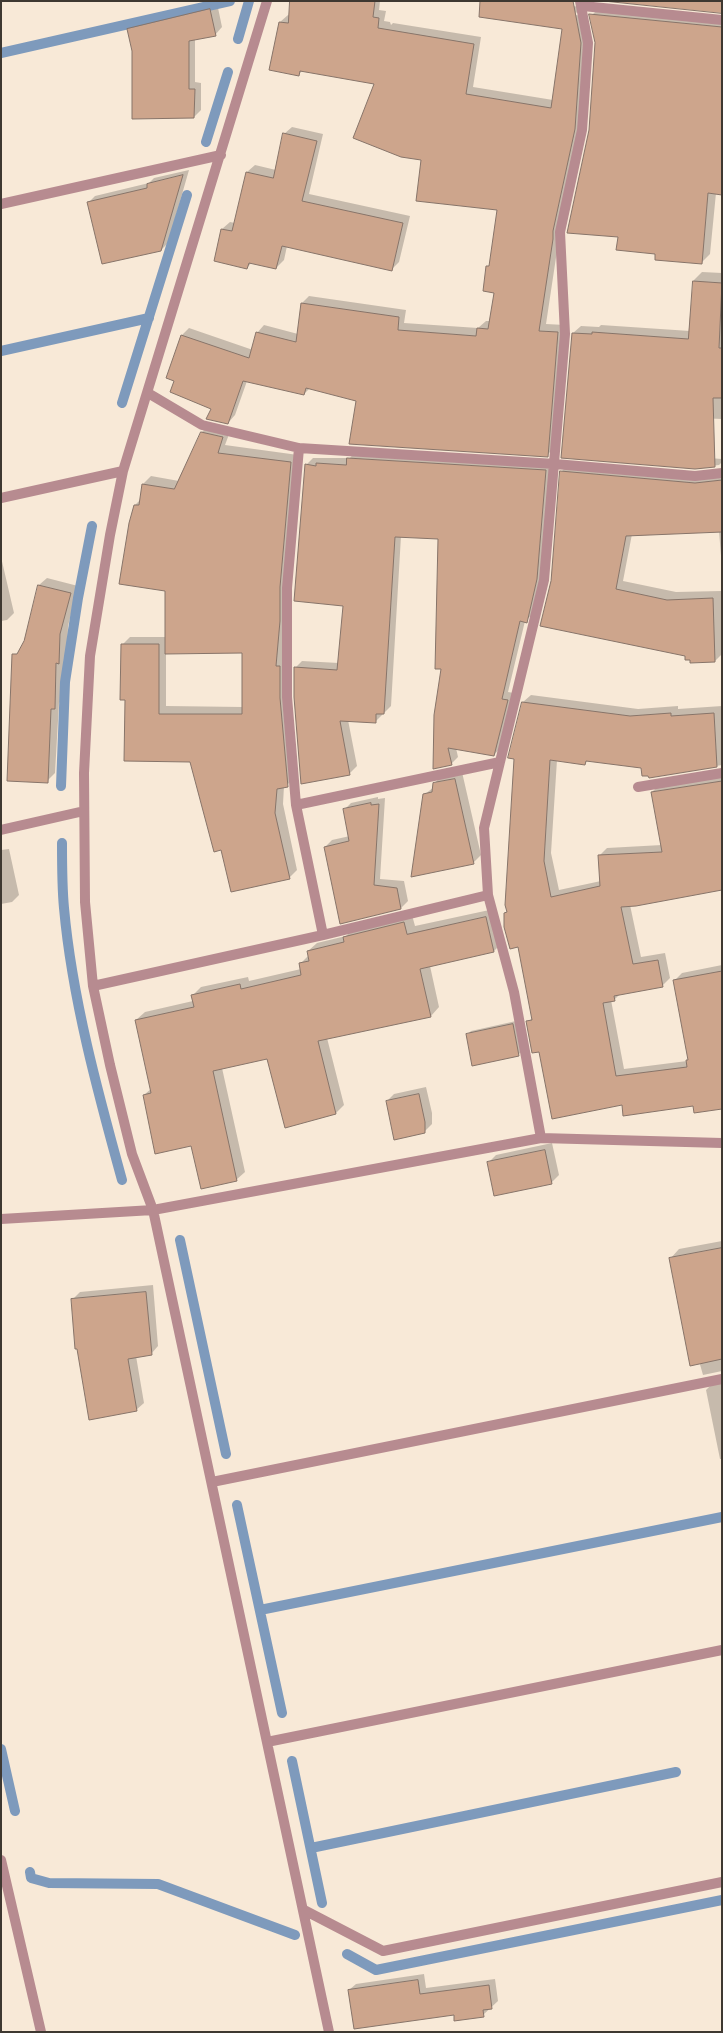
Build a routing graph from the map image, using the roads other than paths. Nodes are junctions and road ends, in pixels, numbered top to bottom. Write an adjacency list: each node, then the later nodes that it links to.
1 (267, 1): 4 (street)
2 (581, 4): 3 (street); 8 (street)
3 (722, 20)
4 (221, 155): 5 (street); 6 (street)
5 (1, 204)
6 (148, 393): 7 (street); 9 (street)
7 (299, 448): 8 (street); 15 (street)
8 (555, 464): 10 (street); 12 (street)
9 (123, 471): 11 (street); 16 (street)
10 (722, 473)
11 (1, 498)
12 (500, 762): 15 (street); 18 (street)
13 (722, 773): 14 (street)
14 (638, 787)
15 (296, 805): 19 (street)
16 (84, 811): 17 (street); 20 (street)
17 (1, 830)
18 (488, 895): 19 (street); 21 (street)
19 (323, 935): 20 (street)
20 (93, 986): 23 (street)
21 (540, 1138): 22 (street); 23 (street)
22 (722, 1143)
23 (153, 1210): 24 (street); 26 (street)
24 (1, 1218)
25 (722, 1379): 26 (street)
26 (212, 1482): 28 (street)
27 (722, 1650): 28 (street)
28 (268, 1742): 31 (street)
29 (1, 1860): 32 (street)
30 (722, 1882): 31 (street)
31 (304, 1910): 33 (street)
32 (41, 2032)
33 (329, 2032)

